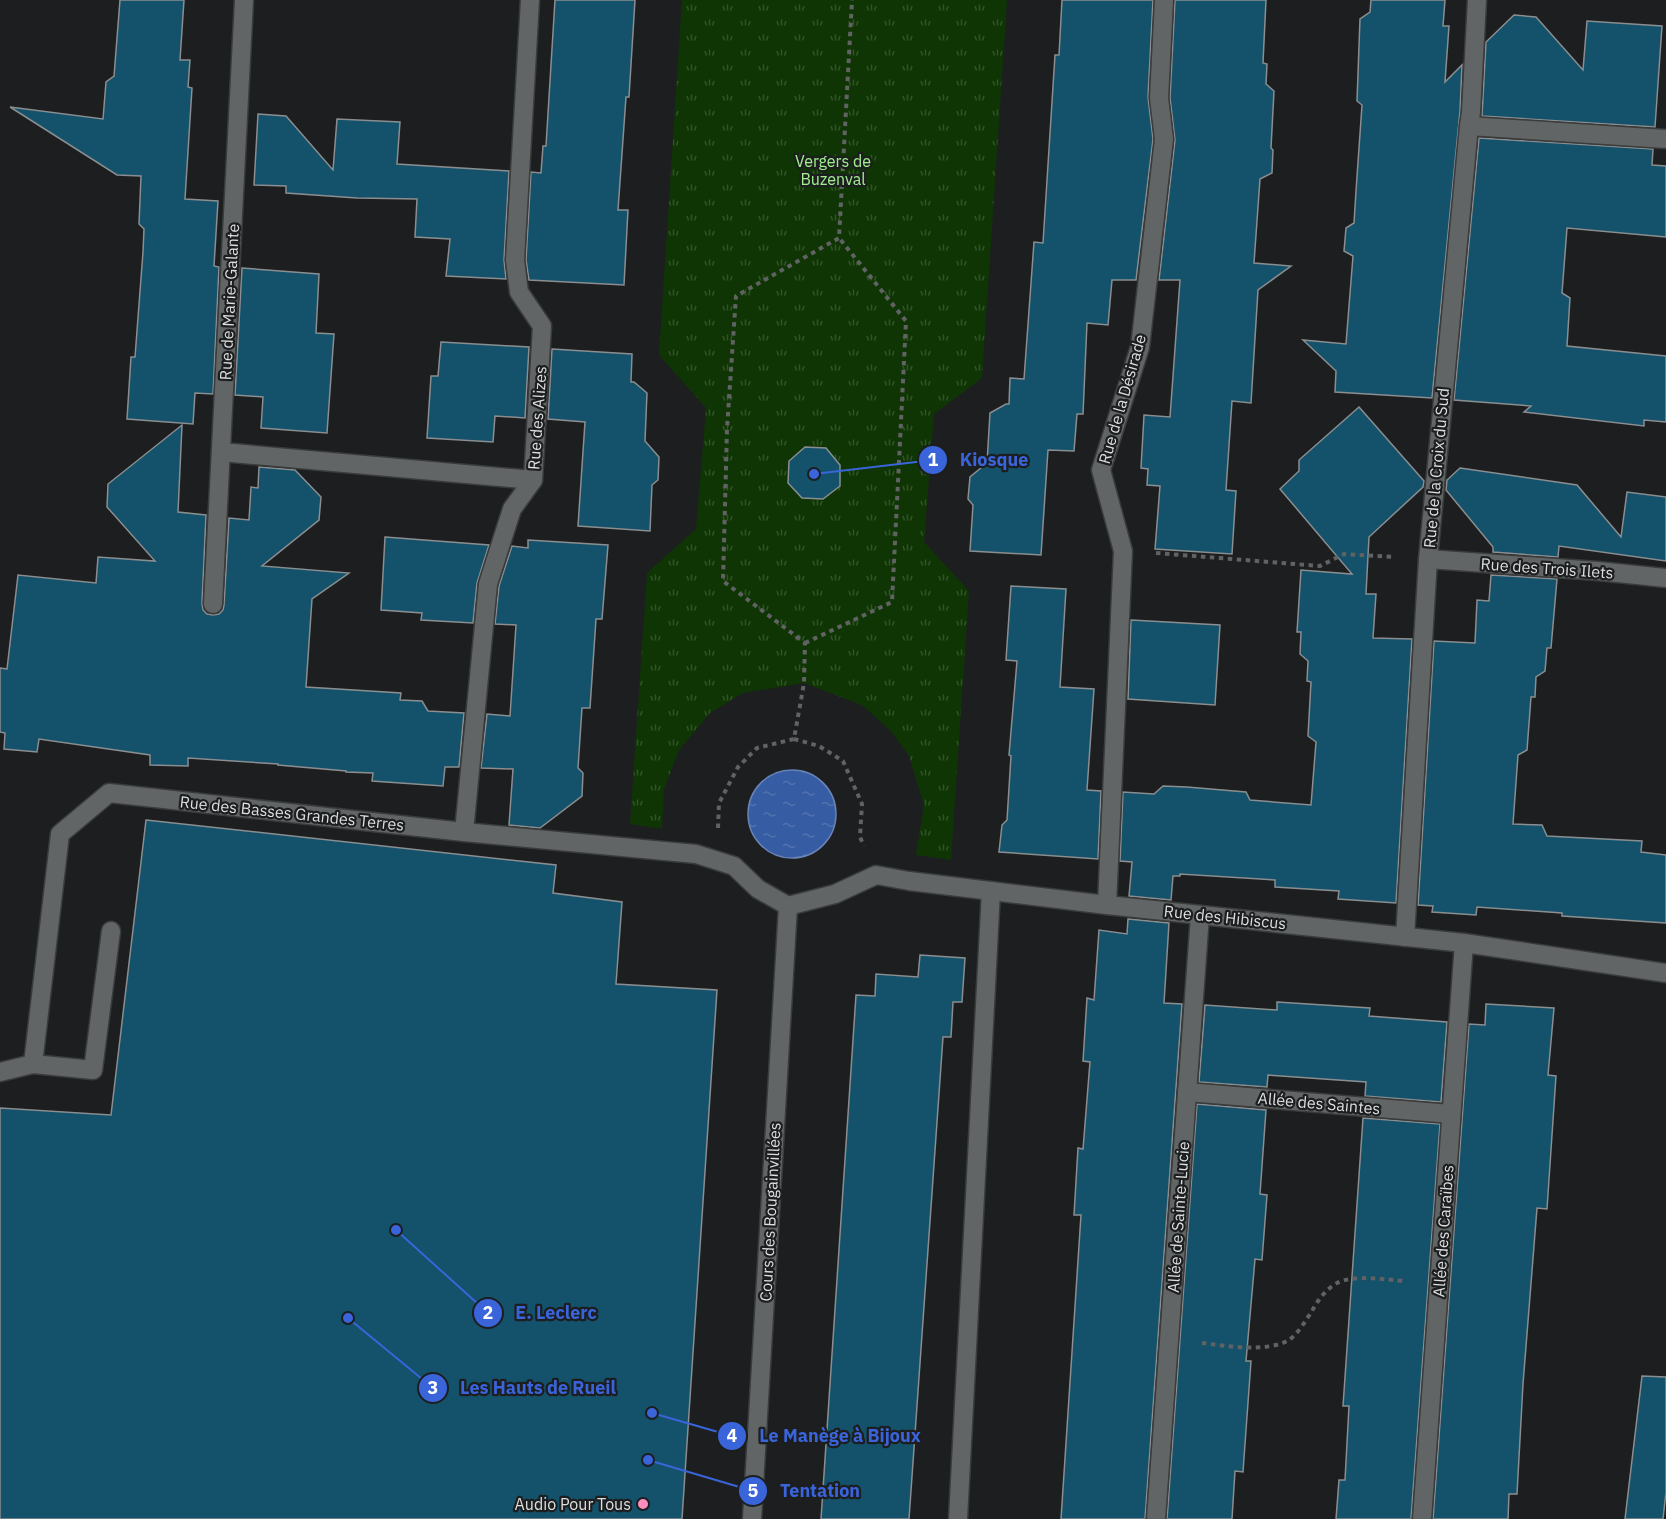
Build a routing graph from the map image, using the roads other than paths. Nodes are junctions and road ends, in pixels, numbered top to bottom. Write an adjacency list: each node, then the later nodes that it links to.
1 (244, 0): 7 (street, Rue de Marie-Galante)
2 (530, 0): 8 (street, Rue des Alizes)
3 (1164, 0): 14 (street, Rue de la Désirade)
4 (1477, 0): 5 (street, Rue de la Croix du Sud)
5 (1469, 126): 6 (street); 9 (street, Rue de la Croix du Sud)
6 (1666, 139)
7 (221, 452): 8 (street); 11 (street, Rue de Marie-Galante)
8 (533, 480): 12 (street, Rue des Alizes)
9 (1428, 559): 10 (street, Rue des Trois Ilets); 18 (street, Rue de la Croix du Sud)
10 (1666, 578)
11 (213, 604)
12 (464, 832): 15 (street, Rue des Basses Grandes Terres); 21 (street, Rue des Basses Grandes Terres)
13 (990, 891): 14 (street, Rue des Hibiscus); 15 (street, Rue des Hibiscus); 26 (street)
14 (1107, 904): 16 (street, Rue des Hibiscus)
15 (788, 906): 25 (street, Cours des Bougainvillées)
16 (1200, 915): 18 (street, Rue des Hibiscus); 23 (street, Allée de Sainte-Lucie)
17 (111, 931): 21 (street)
18 (1405, 937): 19 (street, Rue des Hibiscus)
19 (1464, 943): 20 (street, Rue des Hibiscus); 24 (street, Allée des Caraïbes)
20 (1666, 973)
21 (33, 1064): 22 (street)
22 (0, 1072)
23 (1187, 1092): 24 (street, Allée des Saintes); 27 (street, Allée de Sainte-Lucie)
24 (1451, 1114): 28 (street, Allée des Caraïbes)
25 (752, 1519)
26 (958, 1519)
27 (1156, 1519)
28 (1422, 1519)

